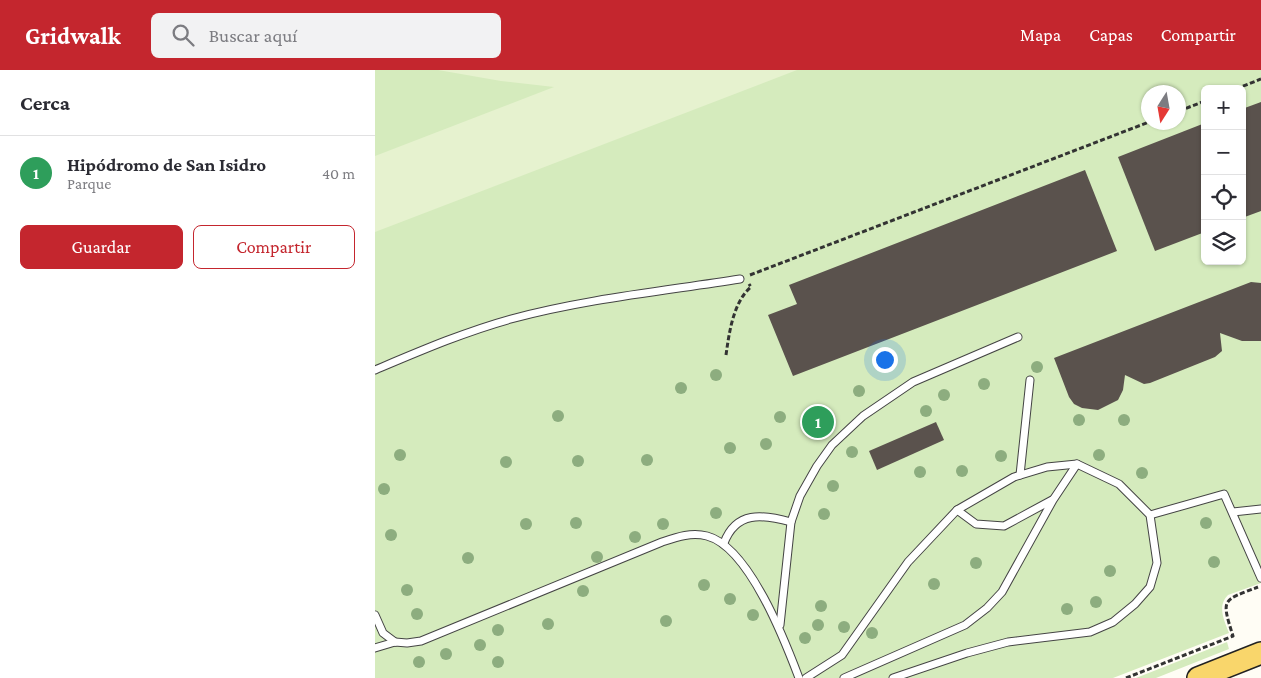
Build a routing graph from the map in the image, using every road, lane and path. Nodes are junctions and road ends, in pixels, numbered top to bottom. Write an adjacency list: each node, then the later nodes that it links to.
1 (1261, 79): 2 (path)
2 (1246, 85)
3 (1201, 103): 4 (path)
4 (1186, 108)
5 (1141, 125): 8 (path)
6 (740, 279): 9 (lane)
7 (1018, 336): 18 (lane)
8 (726, 355)
9 (375, 370)
10 (1030, 380): 12 (lane)
11 (1077, 464): 12 (lane); 13 (lane); 17 (lane)
12 (1020, 475): 15 (lane)
13 (1053, 500): 15 (lane); 29 (lane)
14 (1261, 509): 16 (lane)
15 (957, 510): 28 (lane)
16 (1233, 512): 17 (lane); 20 (lane)
17 (1150, 515): 30 (lane)
18 (791, 522): 19 (lane); 23 (lane)
19 (724, 543): 23 (lane); 24 (lane)
20 (1261, 578)
21 (1261, 586): 31 (path)
22 (375, 615): 24 (lane)
23 (780, 625): 27 (lane)
24 (395, 642): 25 (lane)
25 (375, 648)
26 (1261, 653): 32 (main road)
27 (799, 678)
28 (806, 678)
29 (844, 678)
30 (893, 678)
31 (1126, 678)
32 (1198, 678)

